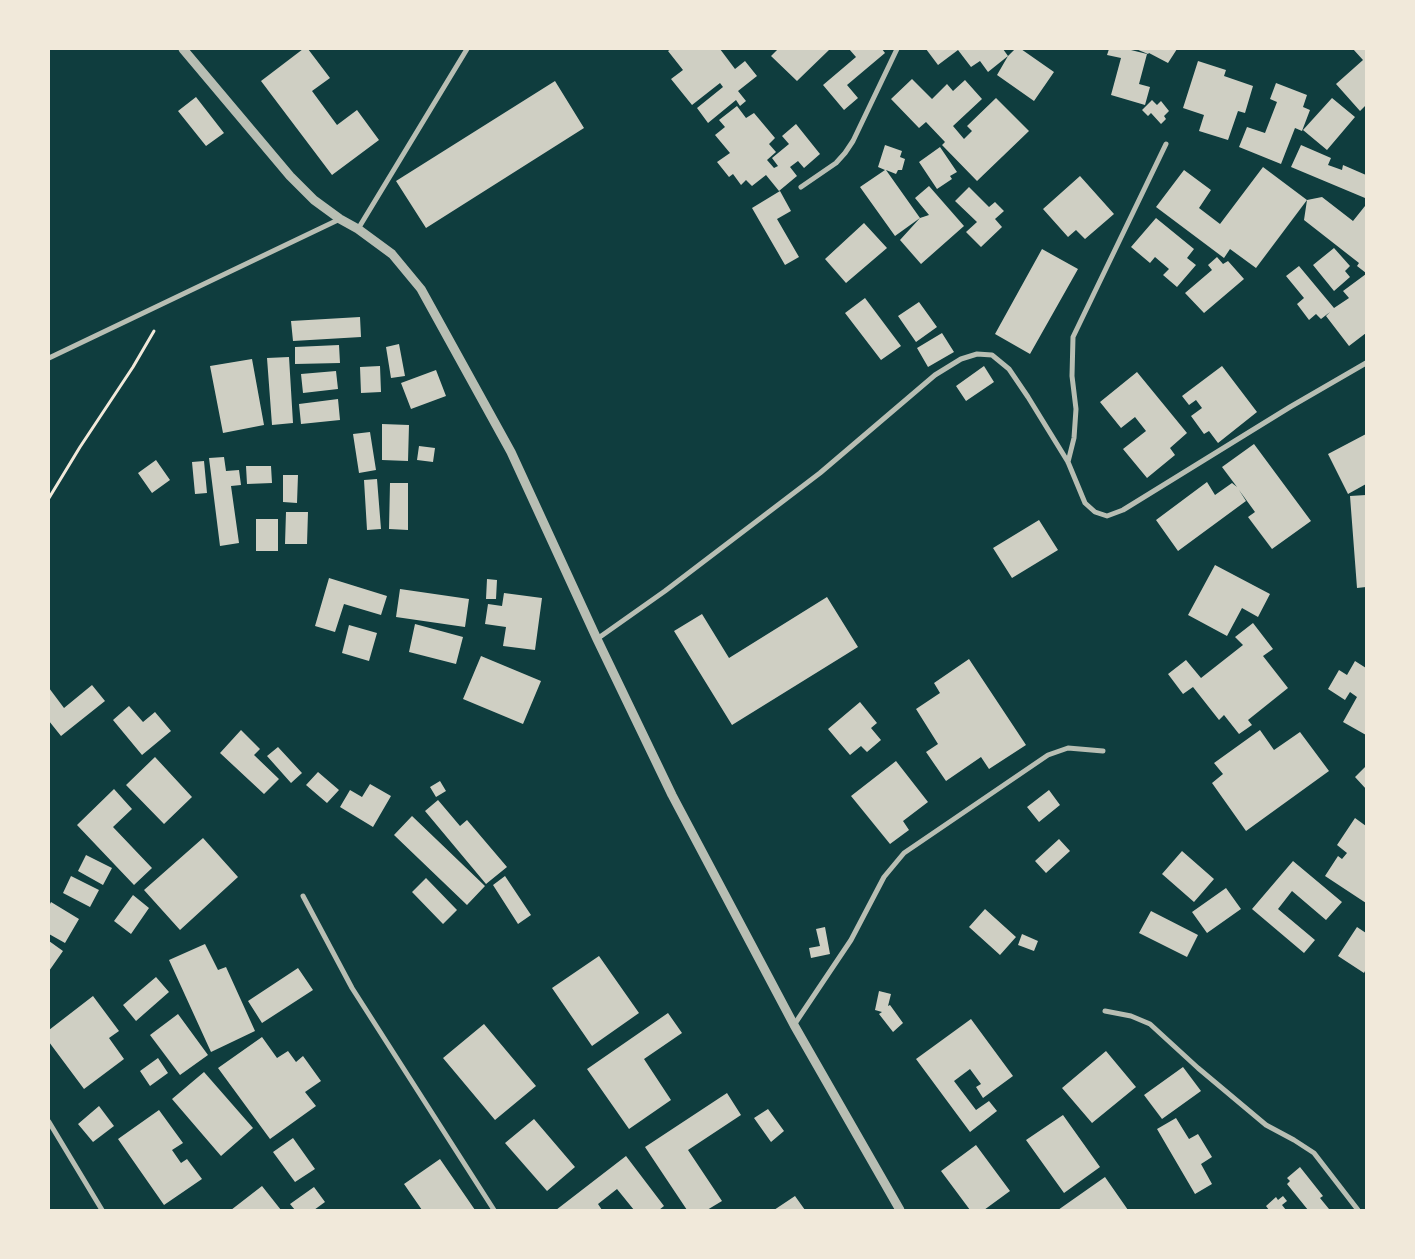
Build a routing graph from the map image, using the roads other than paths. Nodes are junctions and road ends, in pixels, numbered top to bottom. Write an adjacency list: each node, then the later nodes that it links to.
1 (183, 49): 6 (street)
2 (467, 49): 7 (street)
3 (897, 49): 5 (street)
4 (1166, 144): 10 (street)
5 (801, 186)
6 (340, 219): 7 (street); 8 (street)
7 (358, 229): 11 (street)
8 (49, 358)
9 (1366, 363): 10 (street)
10 (1068, 462): 11 (street)
11 (597, 639): 15 (street)
12 (1103, 751): 15 (street)
13 (303, 896): 18 (street)
14 (1105, 1012): 20 (street)
15 (794, 1025): 19 (street)
16 (49, 1122): 17 (street)
17 (102, 1210)
18 (494, 1210)
19 (900, 1210)
20 (1358, 1210)

